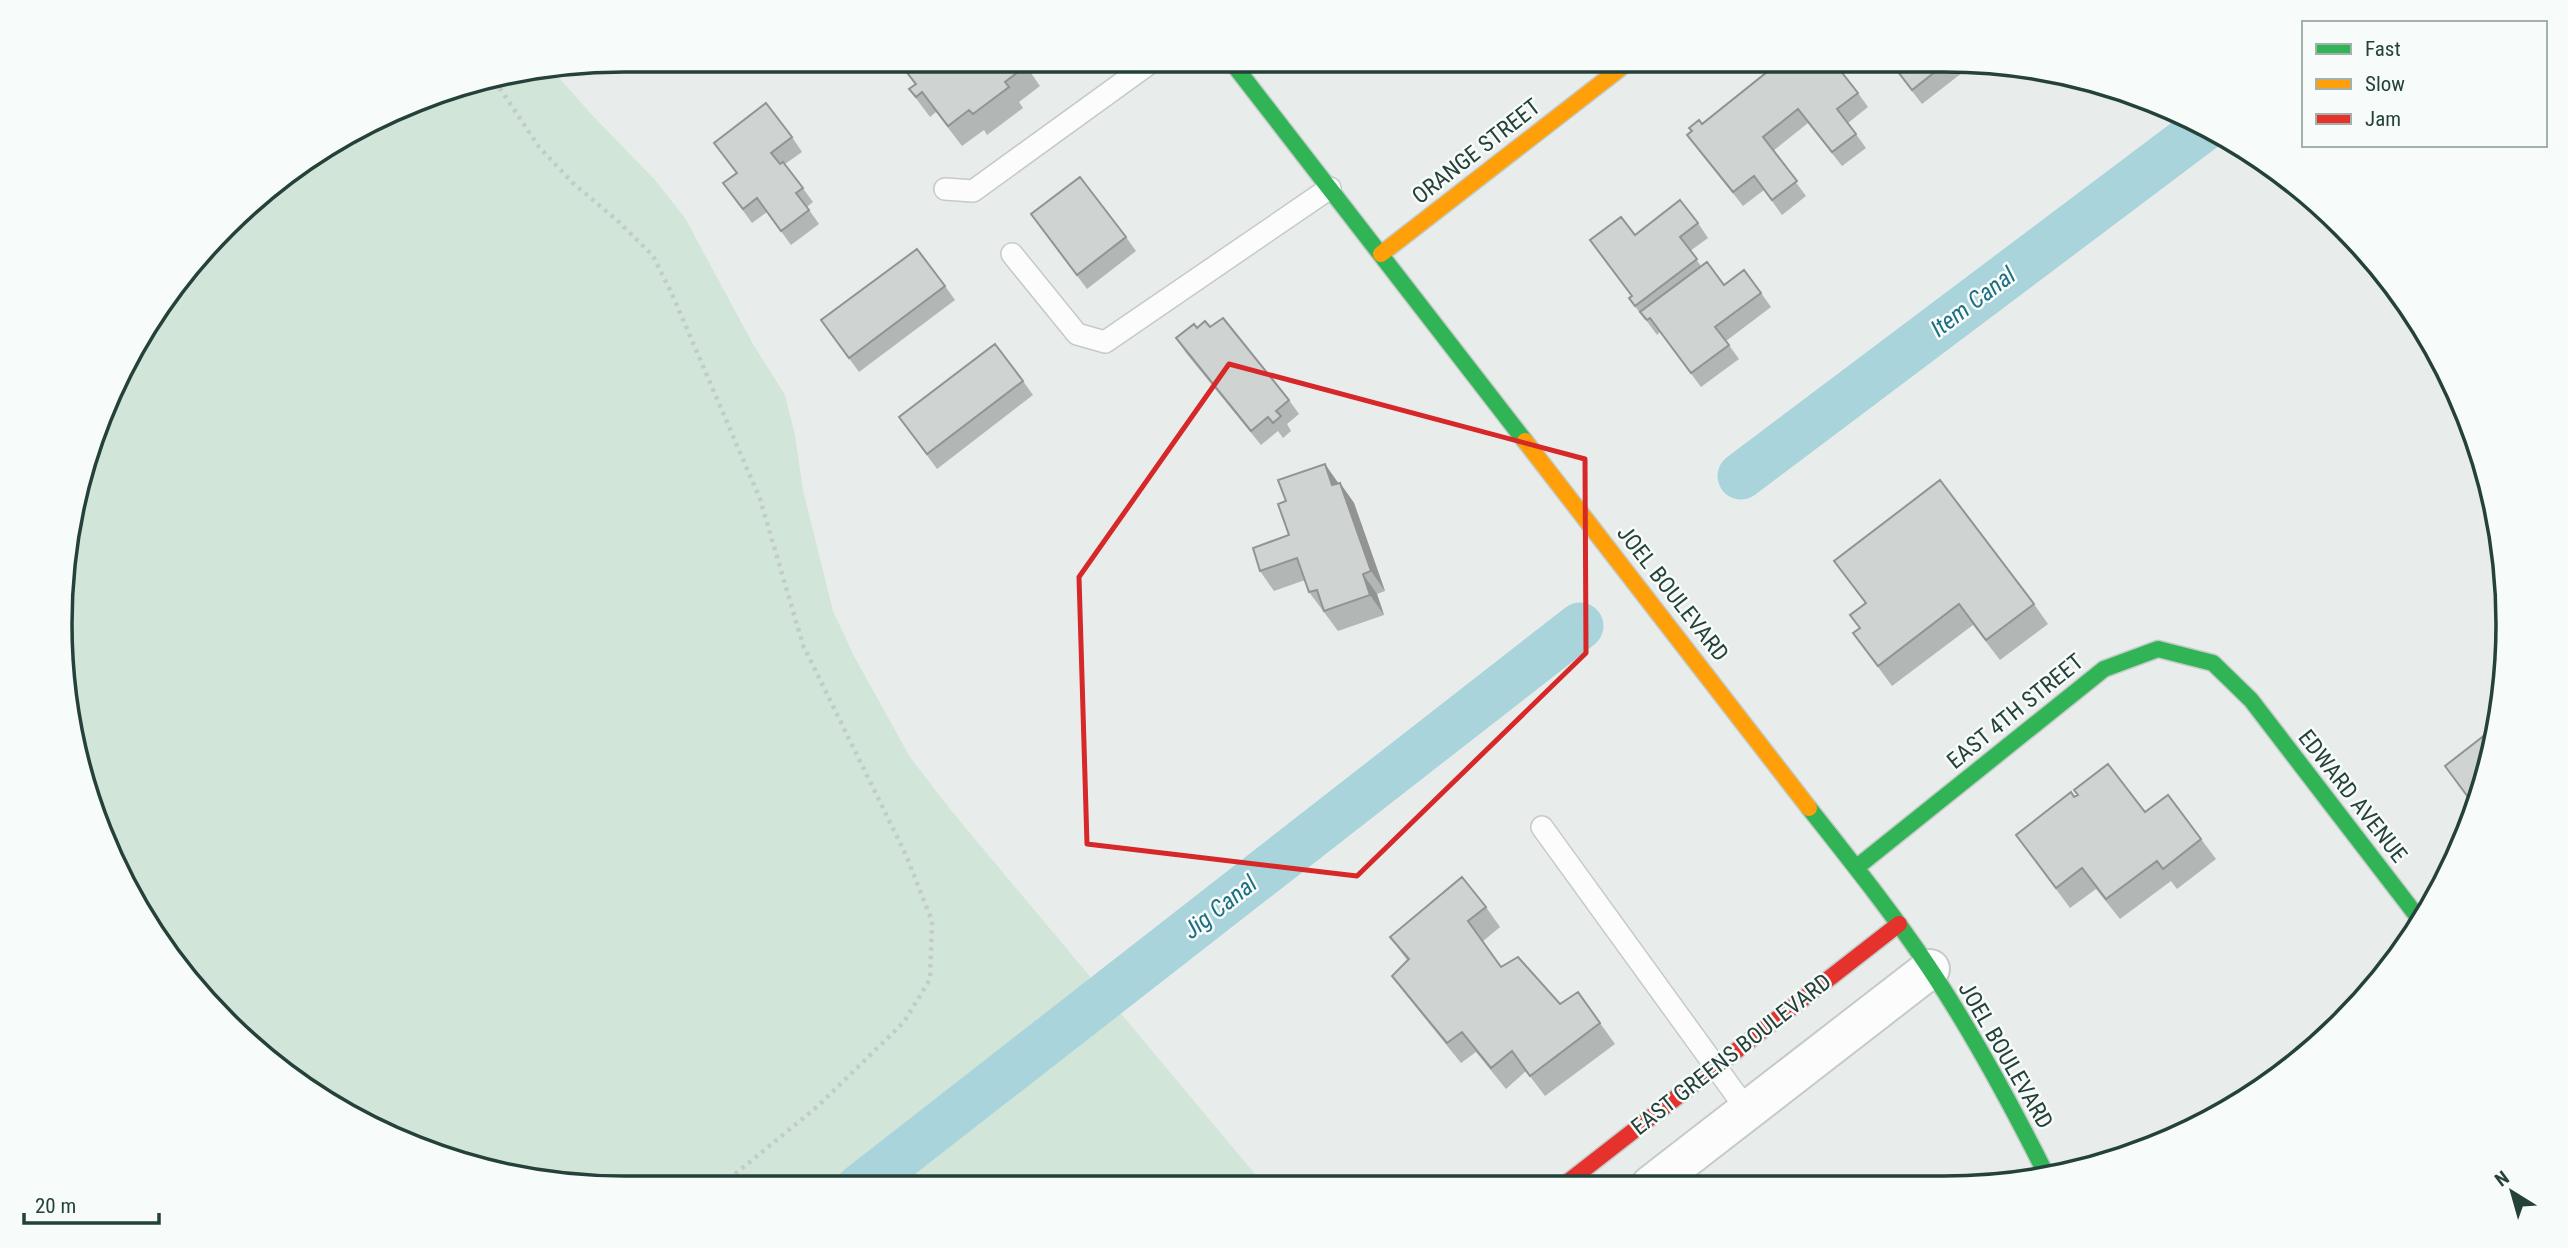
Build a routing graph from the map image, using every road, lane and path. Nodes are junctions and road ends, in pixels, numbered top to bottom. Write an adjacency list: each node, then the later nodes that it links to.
1 (1137, 72): 6 (lane)
2 (1239, 72): 5 (street, JOEL BOULEVARD)
3 (1616, 72): 8 (street, ORANGE STREET)
4 (499, 86): 18 (path)
5 (1330, 188): 7 (lane); 8 (street, JOEL BOULEVARD)
6 (945, 189)
7 (1012, 254)
8 (1381, 254): 11 (street, JOEL BOULEVARD)
9 (2251, 701): 11 (street, EAST 4TH STREET); 12 (street, EDWARD AVENUE)
10 (1542, 827): 15 (lane)
11 (1857, 867): 13 (street, JOEL BOULEVARD)
12 (2414, 913)
13 (1899, 924): 14 (street, JOEL BOULEVARD); 15 (street, EAST GREENS BOULEVARD)
14 (1930, 969): 16 (street); 17 (street, JOEL BOULEVARD)
15 (1716, 1066): 16 (lane); 19 (street, EAST GREENS BOULEVARD)
16 (1747, 1110): 20 (street)
17 (2042, 1168)
18 (732, 1176)
19 (1575, 1176)
20 (1663, 1176)

